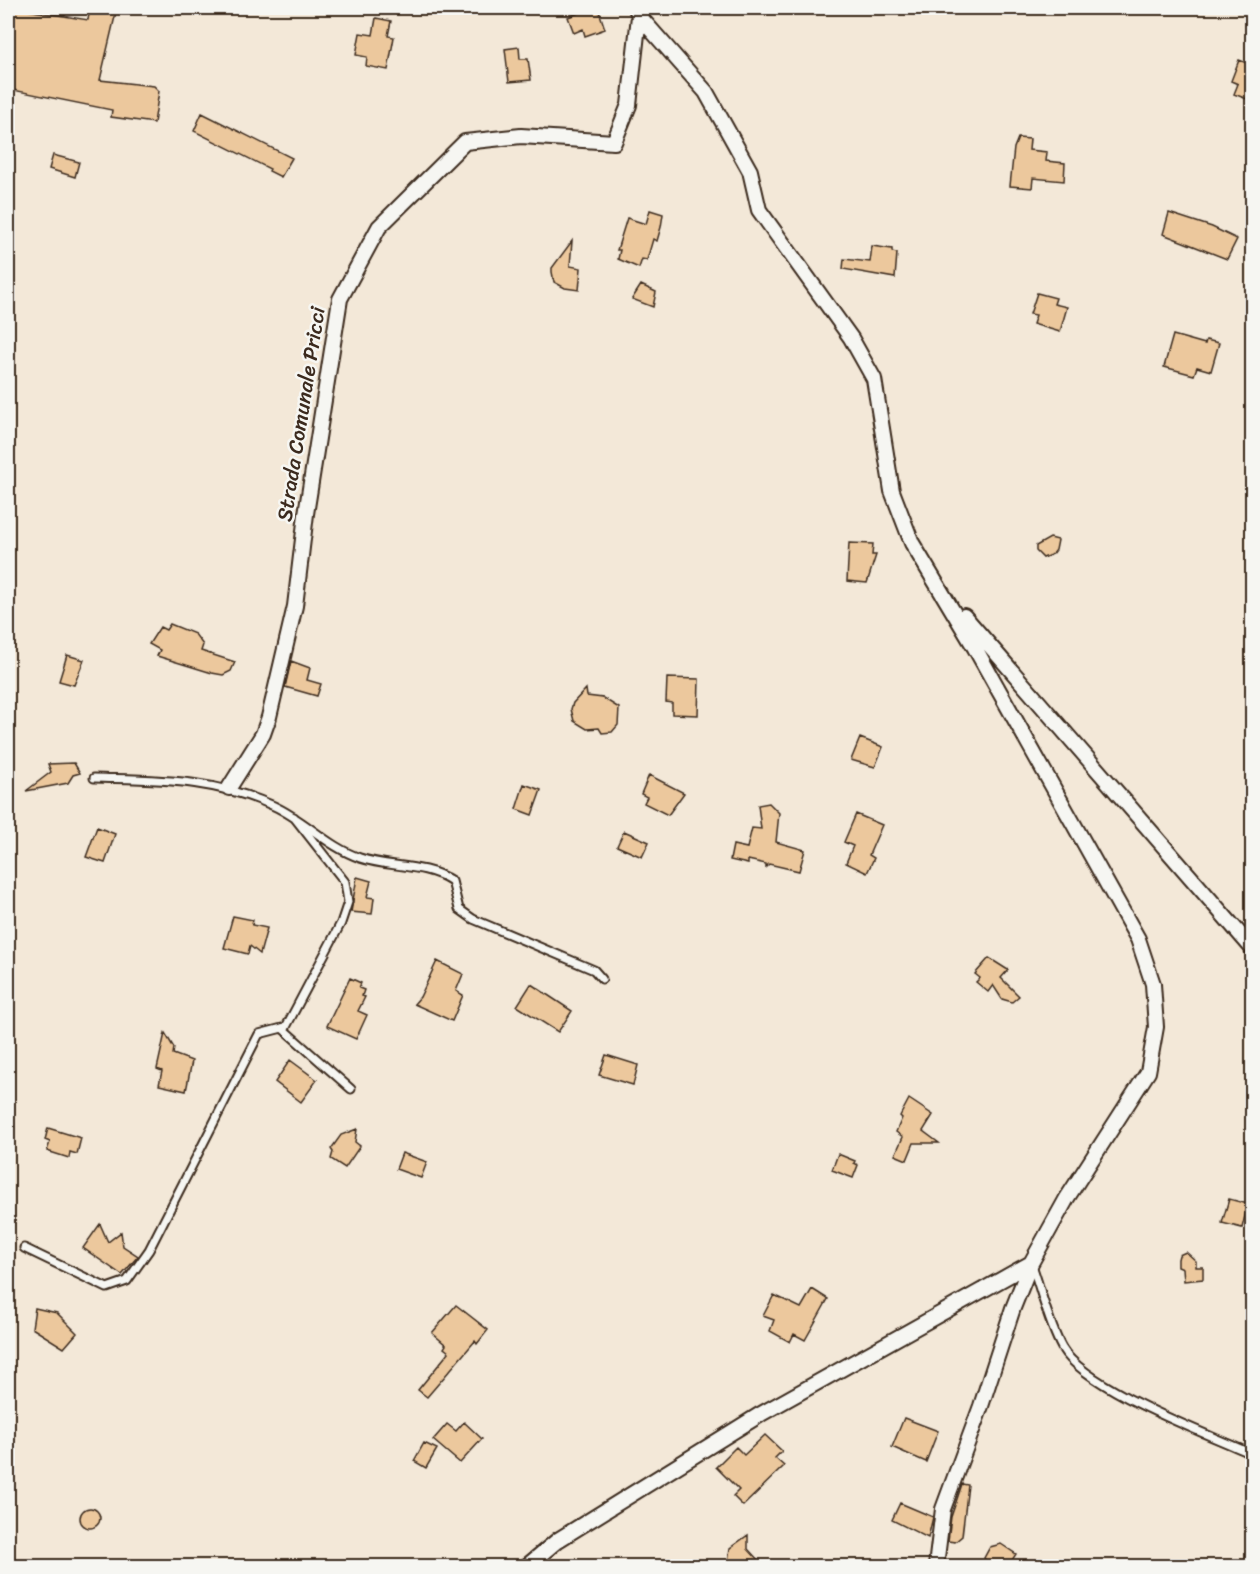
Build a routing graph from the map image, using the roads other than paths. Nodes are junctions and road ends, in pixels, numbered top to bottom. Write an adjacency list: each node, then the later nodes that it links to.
1 (637, 12): 2 (street); 4 (street, Strada Comunale Pricci)
2 (939, 588): 6 (street); 11 (street)
3 (94, 778): 4 (lane)
4 (229, 788): 5 (lane)
5 (294, 817): 7 (lane); 8 (lane)
6 (1252, 947)
7 (602, 979)
8 (282, 1028): 9 (lane); 10 (lane)
9 (351, 1089)
10 (24, 1248)
11 (1031, 1263): 12 (lane); 13 (street); 14 (street)
12 (1252, 1454)
13 (527, 1566)
14 (936, 1566)

